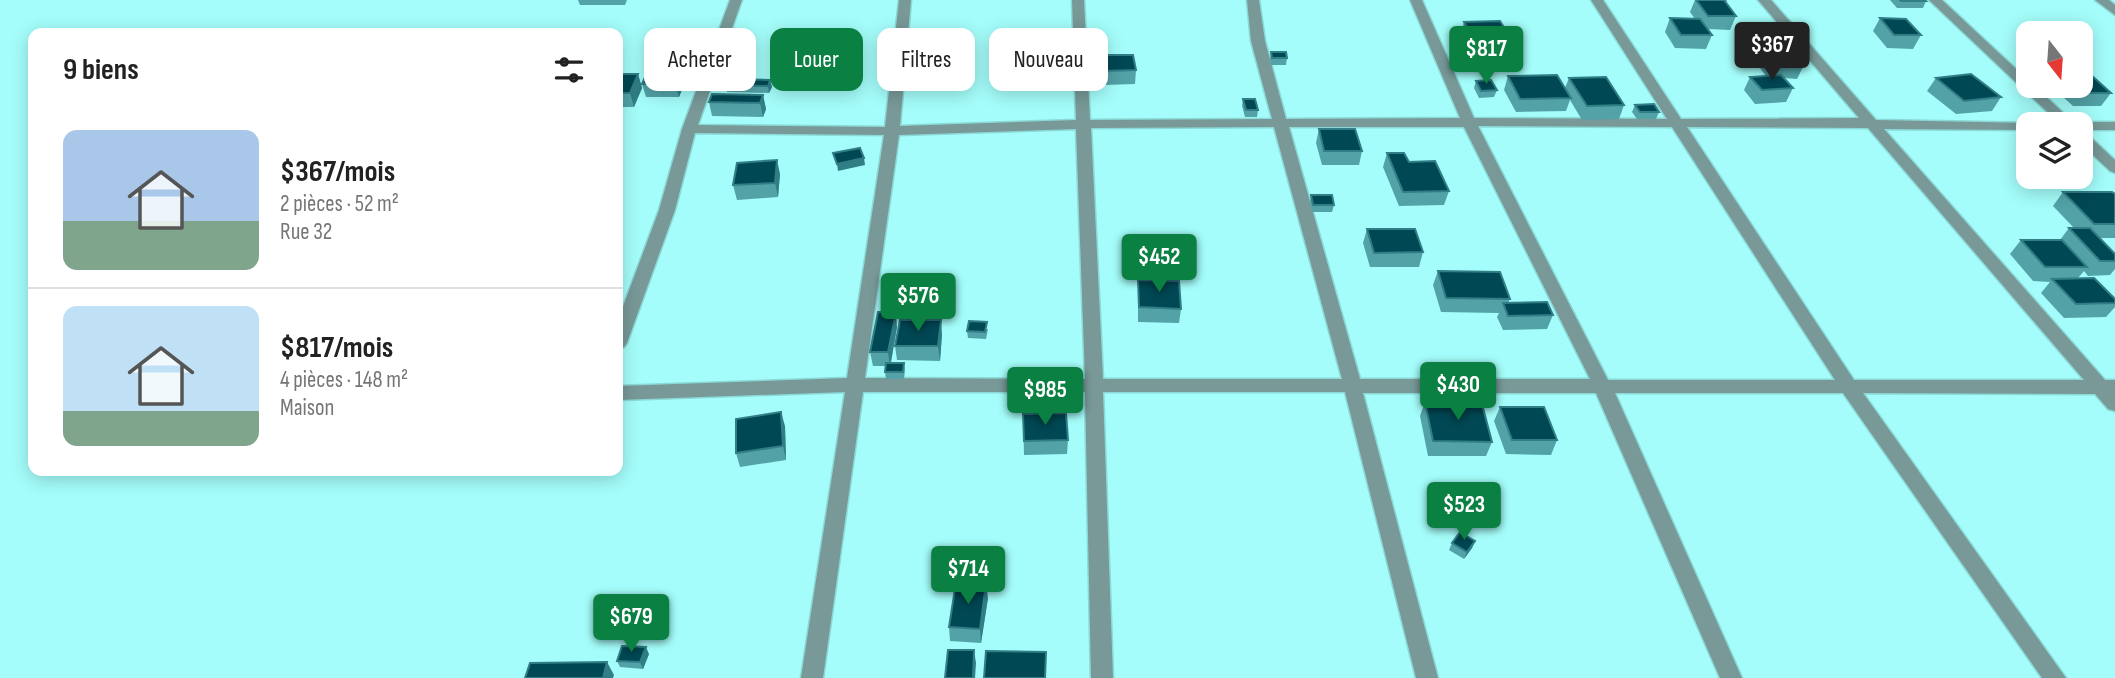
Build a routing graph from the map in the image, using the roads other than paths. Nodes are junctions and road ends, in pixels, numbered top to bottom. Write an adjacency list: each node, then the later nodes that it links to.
1 (736, 0): 20 (street)
2 (905, 0): 21 (street)
3 (1078, 0): 15 (street)
4 (1253, 0): 16 (street)
5 (1416, 0): 12 (street)
6 (1597, 0): 13 (street)
7 (1764, 0): 14 (street)
8 (1935, 0): 11 (street)
9 (2101, 0): 10 (street)
10 (2115, 11)
11 (2055, 112)
12 (1469, 122): 13 (street); 16 (street); 26 (street)
13 (1677, 123): 14 (street); 29 (street)
14 (1865, 123): 17 (street); 30 (street)
15 (1083, 124): 16 (street); 21 (street); 28 (street)
16 (1281, 125): 25 (street)
17 (2016, 126)
18 (2115, 126): 19 (street)
19 (2093, 127)
20 (689, 129): 21 (street); 24 (street)
21 (892, 131): 27 (street)
22 (2093, 148): 23 (street)
23 (2115, 169)
24 (623, 329)
25 (1352, 384): 26 (street); 28 (street); 35 (street)
26 (1602, 385): 29 (street); 36 (street)
27 (853, 386): 28 (street); 31 (street); 33 (street)
28 (1094, 386): 34 (street)
29 (1848, 386): 30 (street); 37 (street)
30 (2108, 387): 32 (street)
31 (623, 393)
32 (2115, 404)
33 (812, 678)
34 (1102, 678)
35 (1427, 678)
36 (1731, 678)
37 (2055, 678)

